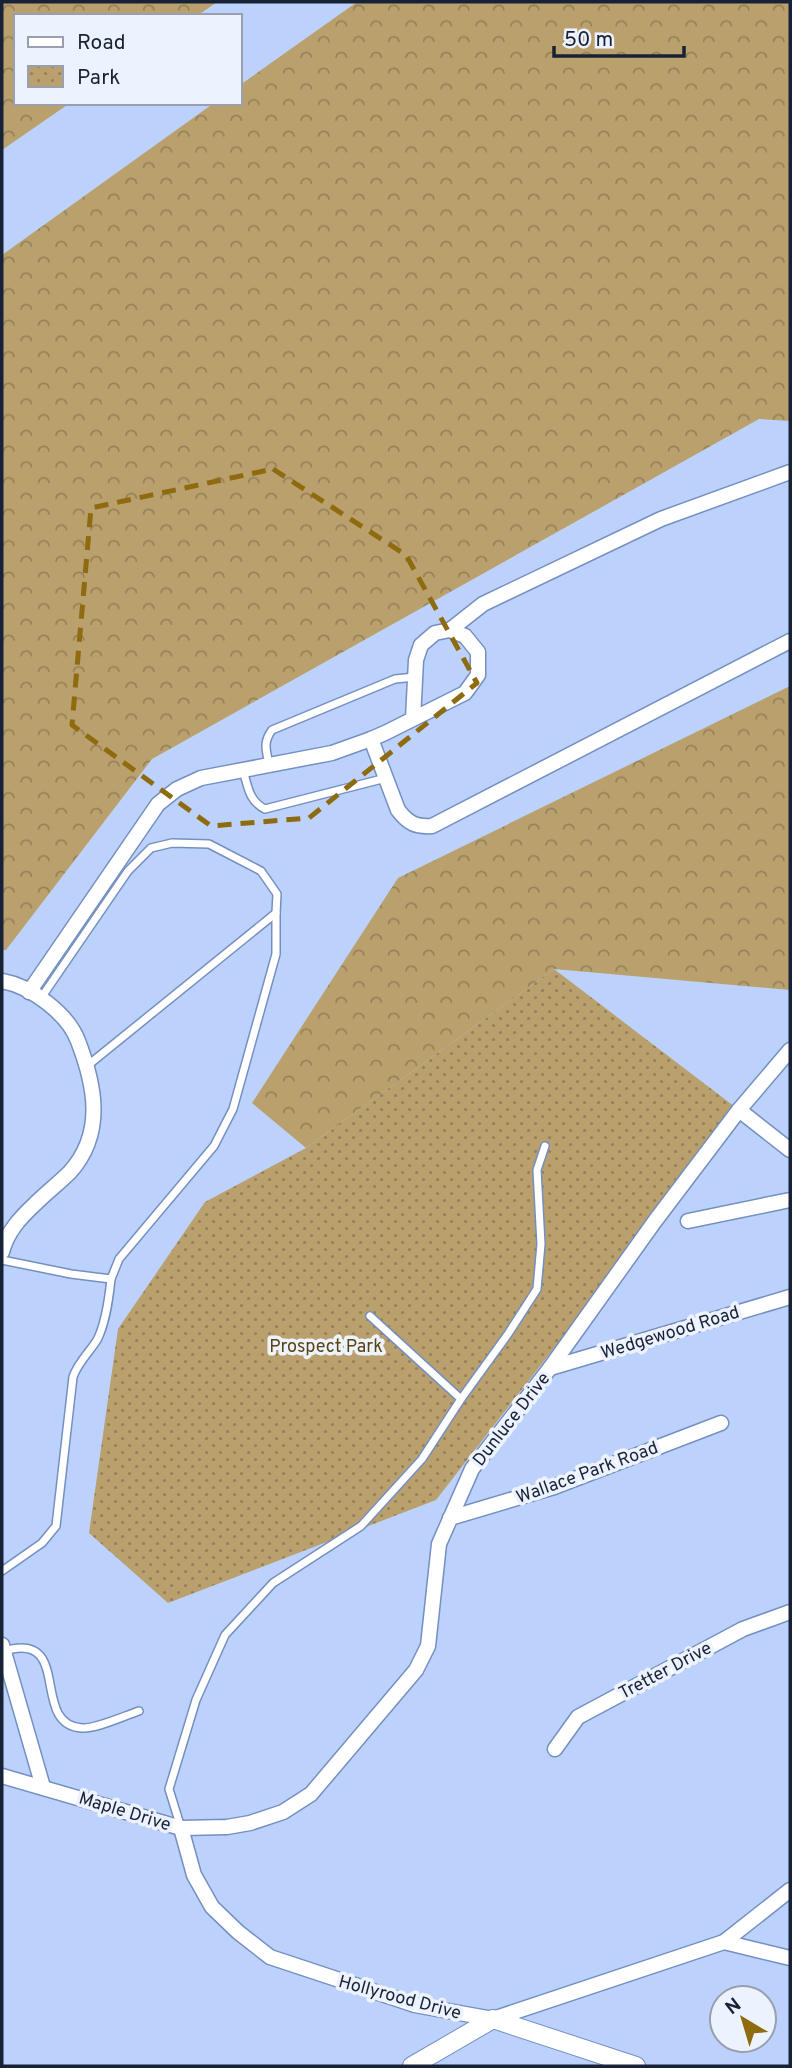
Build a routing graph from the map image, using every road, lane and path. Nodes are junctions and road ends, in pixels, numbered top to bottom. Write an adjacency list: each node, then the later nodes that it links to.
1 (790, 472): 2 (street)
2 (450, 630): 4 (street); 5 (street)
3 (790, 641): 9 (street)
4 (415, 677): 5 (street); 7 (lane)
5 (413, 719): 6 (street)
6 (371, 739): 7 (street); 9 (street)
7 (269, 765): 8 (street)
8 (243, 770): 9 (lane); 12 (street)
9 (386, 778)
10 (276, 913): 12 (lane); 14 (lane); 22 (lane)
11 (2, 981): 12 (street)
12 (35, 995): 14 (street)
13 (790, 1050): 15 (street, Dunluce Drive)
14 (87, 1066): 20 (street)
15 (739, 1110): 17 (street); 25 (street, Dunluce Drive)
16 (545, 1146): 26 (lane)
17 (790, 1150)
18 (790, 1200): 19 (street)
19 (688, 1221)
20 (2, 1252)
21 (2, 1260): 22 (lane)
22 (111, 1279): 29 (lane)
23 (790, 1297): 25 (street, Wedgewood Road)
24 (370, 1316): 26 (lane)
25 (550, 1368): 28 (street, Dunluce Drive)
26 (461, 1399): 37 (lane)
27 (721, 1423): 28 (street, Wallace Park Road)
28 (450, 1518): 36 (street, Dunluce Drive)
29 (2, 1572)
30 (790, 1612): 33 (street, Tretter Drive)
31 (3, 1648): 32 (lane); 35 (street)
32 (139, 1711)
33 (555, 1749)
34 (2, 1776): 35 (street, Maple Drive)
35 (43, 1787): 37 (street, Maple Drive)
36 (250, 1823): 37 (street, Maple Drive)
37 (181, 1828): 41 (street, Hollyrood Drive)
38 (790, 1890): 39 (street, Hollyrood Drive)
39 (724, 1942): 40 (street); 41 (street, Hollyrood Drive)
40 (790, 1958)
41 (493, 2019): 42 (street); 43 (street)
42 (412, 2066)
43 (636, 2066)

